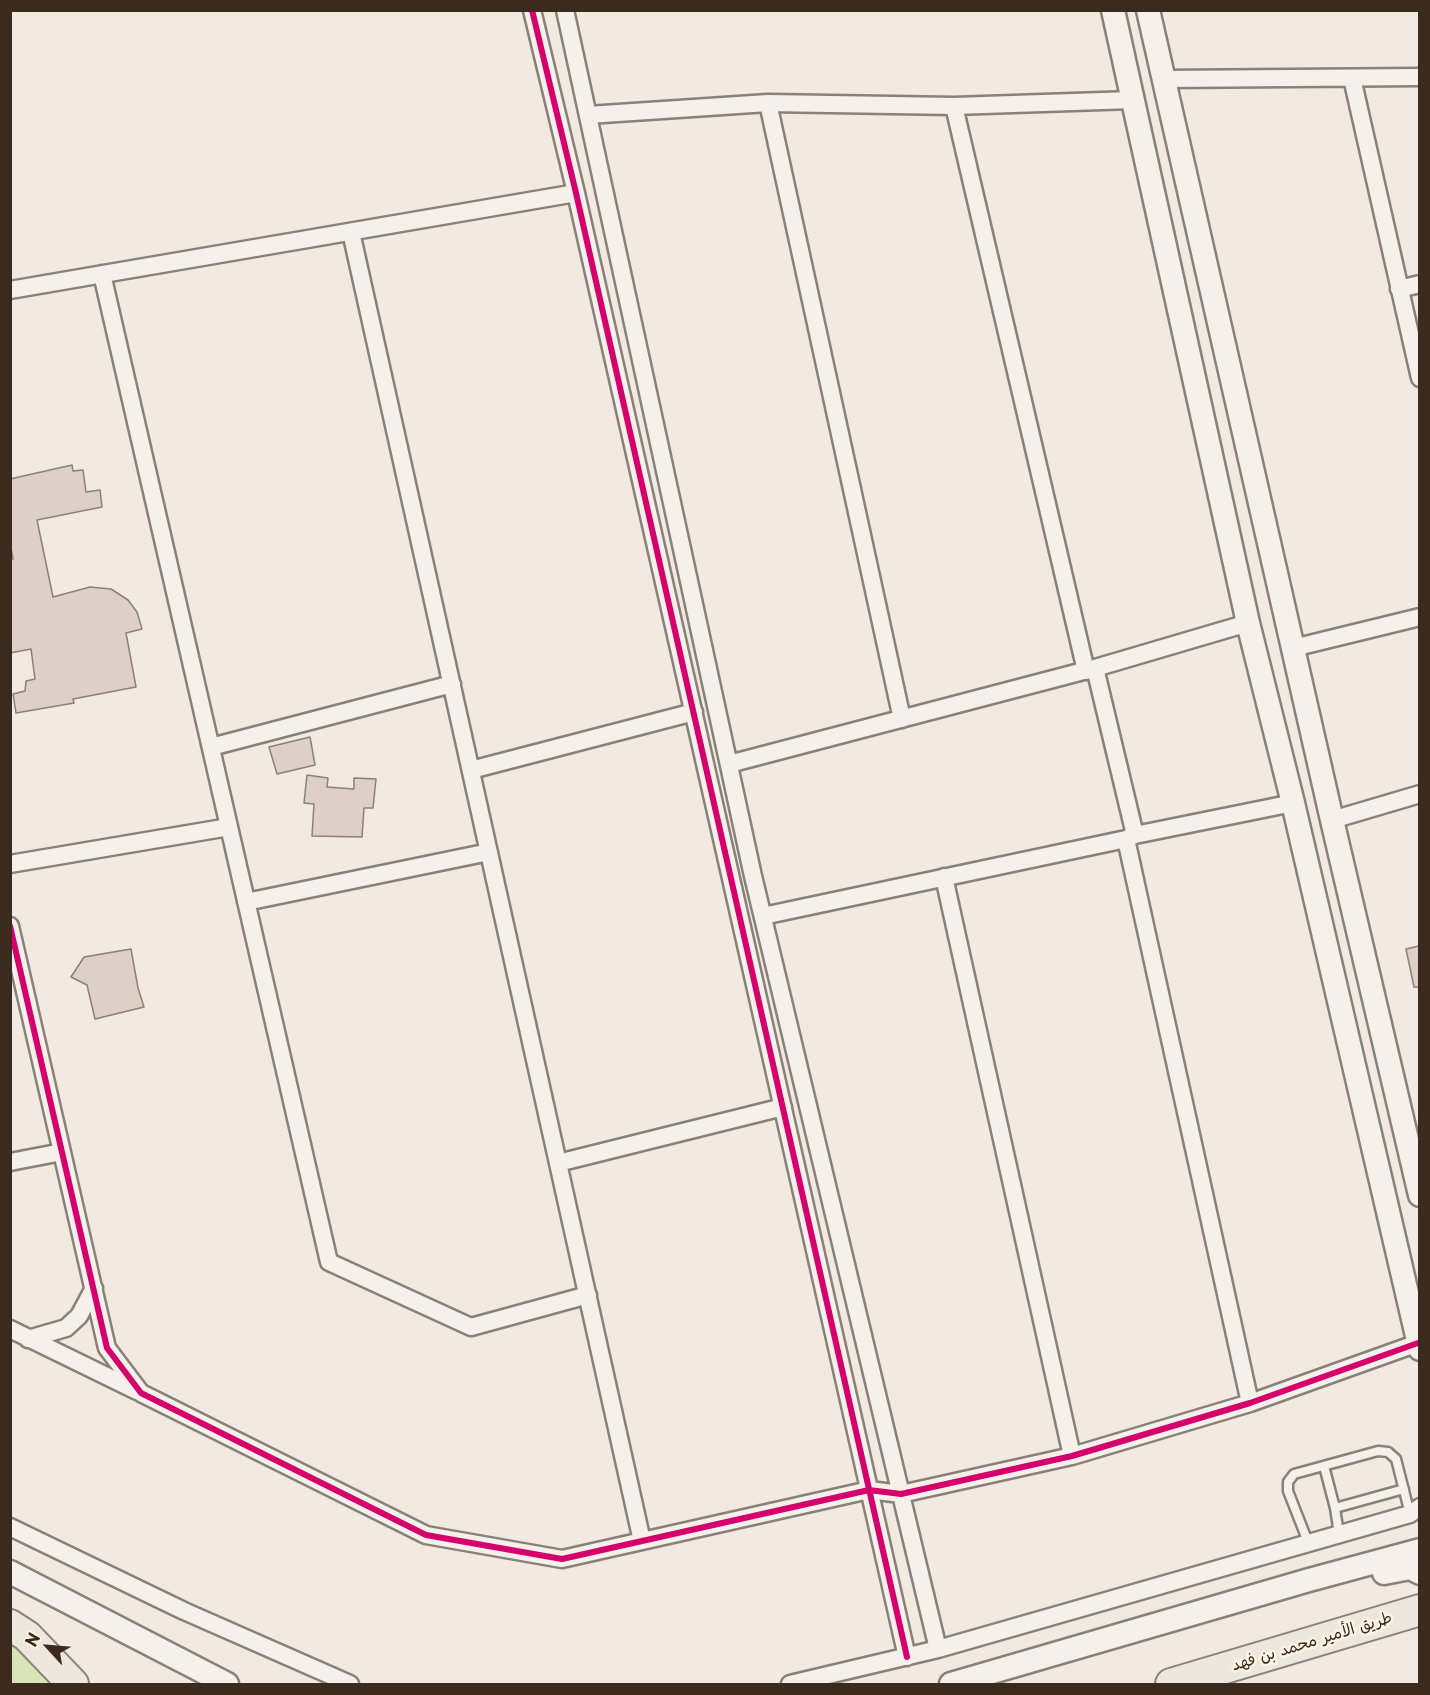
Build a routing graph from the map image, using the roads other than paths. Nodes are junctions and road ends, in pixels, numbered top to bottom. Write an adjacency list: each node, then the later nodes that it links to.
1 (532, 10): 12 (street)
2 (565, 10): 11 (street)
3 (1113, 10): 8 (street)
4 (1148, 10): 7 (street)
5 (1419, 77): 6 (street)
6 (1352, 78): 7 (street); 16 (street)
7 (1164, 79): 21 (street)
8 (1132, 100): 10 (street); 20 (street)
9 (768, 103): 10 (street); 11 (street); 25 (street)
10 (954, 106): 22 (street)
11 (588, 115): 27 (street)
12 (576, 193): 13 (street); 24 (street)
13 (351, 232): 14 (street); 23 (street)
14 (102, 274): 17 (street); 26 (street)
15 (1419, 284): 16 (street)
16 (1400, 289): 18 (street)
17 (10, 290)
18 (1419, 378)
19 (1419, 617): 21 (street)
20 (1248, 623): 22 (street); 30 (street)
21 (1293, 648): 31 (street)
22 (1090, 670): 25 (street); 33 (street)
23 (452, 684): 26 (street); 28 (street)
24 (694, 712): 28 (street); 40 (street)
25 (902, 719): 27 (street)
26 (211, 747): 32 (street)
27 (729, 764): 38 (street)
28 (471, 770): 34 (street)
29 (1419, 794): 31 (street)
30 (1293, 803): 33 (street); 49 (street)
31 (1332, 820): 44 (street)
32 (229, 827): 35 (street); 37 (street)
33 (1130, 837): 36 (street); 51 (street)
34 (489, 852): 37 (street); 43 (street)
35 (10, 864)
36 (944, 877): 38 (street); 52 (street)
37 (246, 902): 46 (street)
38 (763, 916): 56 (street)
39 (10, 926): 41 (street)
40 (783, 1107): 43 (street); 55 (street)
41 (62, 1152): 42 (street); 45 (street)
42 (10, 1162)
43 (558, 1163): 46 (street)
44 (1419, 1195)
45 (94, 1288): 48 (street); 50 (street)
46 (588, 1295): 61 (street)
47 (10, 1329): 48 (street)
48 (28, 1339): 50 (street)
49 (1419, 1346): 51 (street)
50 (141, 1393): 61 (street)
51 (1250, 1403): 52 (street)
52 (1072, 1456): 56 (street)
53 (1324, 1466): 54 (lane); 57 (lane); 62 (lane)
54 (1404, 1489): 57 (lane); 58 (lane)
55 (869, 1490): 56 (street); 61 (street); 70 (street)
56 (901, 1494): 69 (street)
57 (1335, 1508): 60 (lane)
58 (1415, 1510): 60 (street)
59 (10, 1527): 73 (street)
60 (1339, 1534): 62 (street)
61 (642, 1541)
62 (1308, 1542): 69 (street)
63 (1419, 1550): 66 (street)
64 (10, 1572): 72 (street)
65 (1419, 1573): 66 (street)
66 (1310, 1580): 75 (street)
67 (1419, 1610): 76 (highway, طريق الأمير محمد بن فهد)
68 (10, 1624): 71 (highway)
69 (938, 1648): 70 (street)
70 (907, 1657): 74 (street)
71 (74, 1684)
72 (227, 1684)
73 (350, 1684)
74 (790, 1684)
75 (951, 1684)
76 (1171, 1684)

